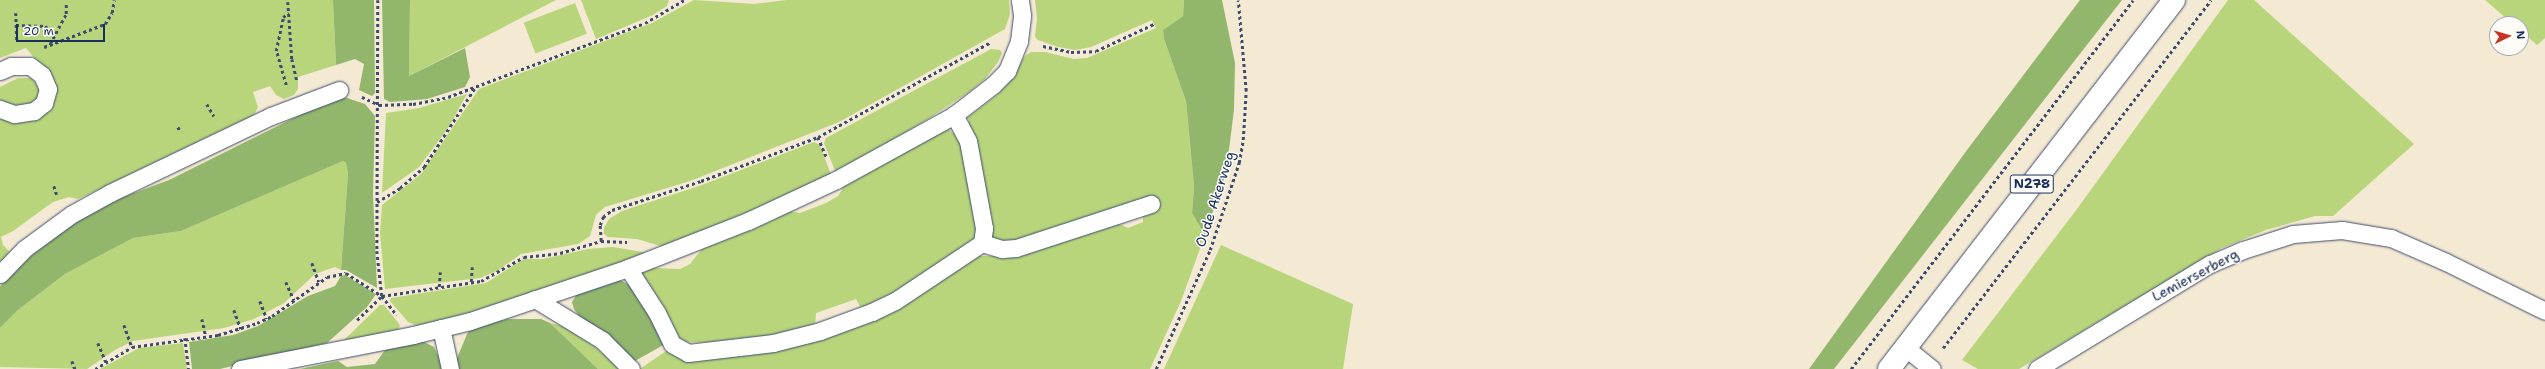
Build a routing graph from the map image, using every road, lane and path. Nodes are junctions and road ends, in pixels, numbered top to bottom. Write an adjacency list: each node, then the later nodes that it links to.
1 (114, 0): 17 (path)
2 (378, 0): 23 (path)
3 (684, 0): 21 (path)
4 (1020, 0): 16 (lane)
5 (1238, 0): 68 (path, Oude Akerweg)
6 (2133, 0): 69 (path)
7 (2174, 0): 57 (main road, N278)
8 (2211, 0): 61 (path)
9 (66, 2): 15 (path)
10 (288, 2): 12 (path)
11 (16, 13): 14 (path)
12 (289, 13): 18 (path); 24 (path)
13 (1154, 24): 16 (path)
14 (16, 25): 15 (path); 19 (path)
15 (55, 33): 17 (path)
16 (1019, 41): 26 (lane); 27 (path)
17 (50, 44): 19 (path)
18 (292, 59)
19 (27, 65): 20 (lane); 25 (lane)
20 (0, 71)
21 (476, 86): 23 (path); 29 (path)
22 (339, 90): 23 (path); 24 (lane)
23 (379, 105): 29 (path)
24 (299, 106): 36 (lane)
25 (0, 108)
26 (954, 115): 31 (lane); 34 (lane)
27 (818, 137): 28 (path); 39 (path)
28 (829, 165)
29 (376, 202): 41 (path)
30 (1151, 204): 31 (lane)
31 (982, 243): 34 (lane)
32 (312, 263): 38 (path)
33 (472, 267): 39 (path)
34 (628, 268): 42 (lane)
35 (440, 272): 40 (path)
36 (0, 274)
37 (286, 282): 43 (path)
38 (318, 282): 41 (path); 43 (path)
39 (471, 282): 40 (path)
40 (439, 286): 41 (path)
41 (382, 296): 52 (path); 58 (path)
42 (535, 299): 50 (lane); 67 (lane)
43 (294, 300): 47 (path)
44 (260, 301): 47 (path)
45 (234, 310): 51 (path)
46 (2545, 311): 71 (lane, Lemierserberg)
47 (267, 318): 51 (path)
48 (202, 320): 53 (path)
49 (124, 325): 56 (path)
50 (441, 328): 52 (lane); 66 (lane)
51 (241, 329): 53 (path)
52 (413, 335): 58 (lane)
53 (206, 336): 54 (path)
54 (185, 338): 56 (path); 64 (path)
55 (98, 343): 60 (path)
56 (132, 347): 60 (path)
57 (1906, 348): 61 (lane); 70 (main road, N278)
58 (331, 352): 65 (lane)
59 (72, 361): 62 (path)
60 (106, 362): 63 (path)
61 (1931, 368)
62 (75, 369)
63 (95, 369)
64 (189, 369)
65 (240, 369)
66 (450, 369)
67 (631, 369)
68 (1156, 369)
69 (1851, 369)
70 (1889, 369)
71 (2037, 369)

